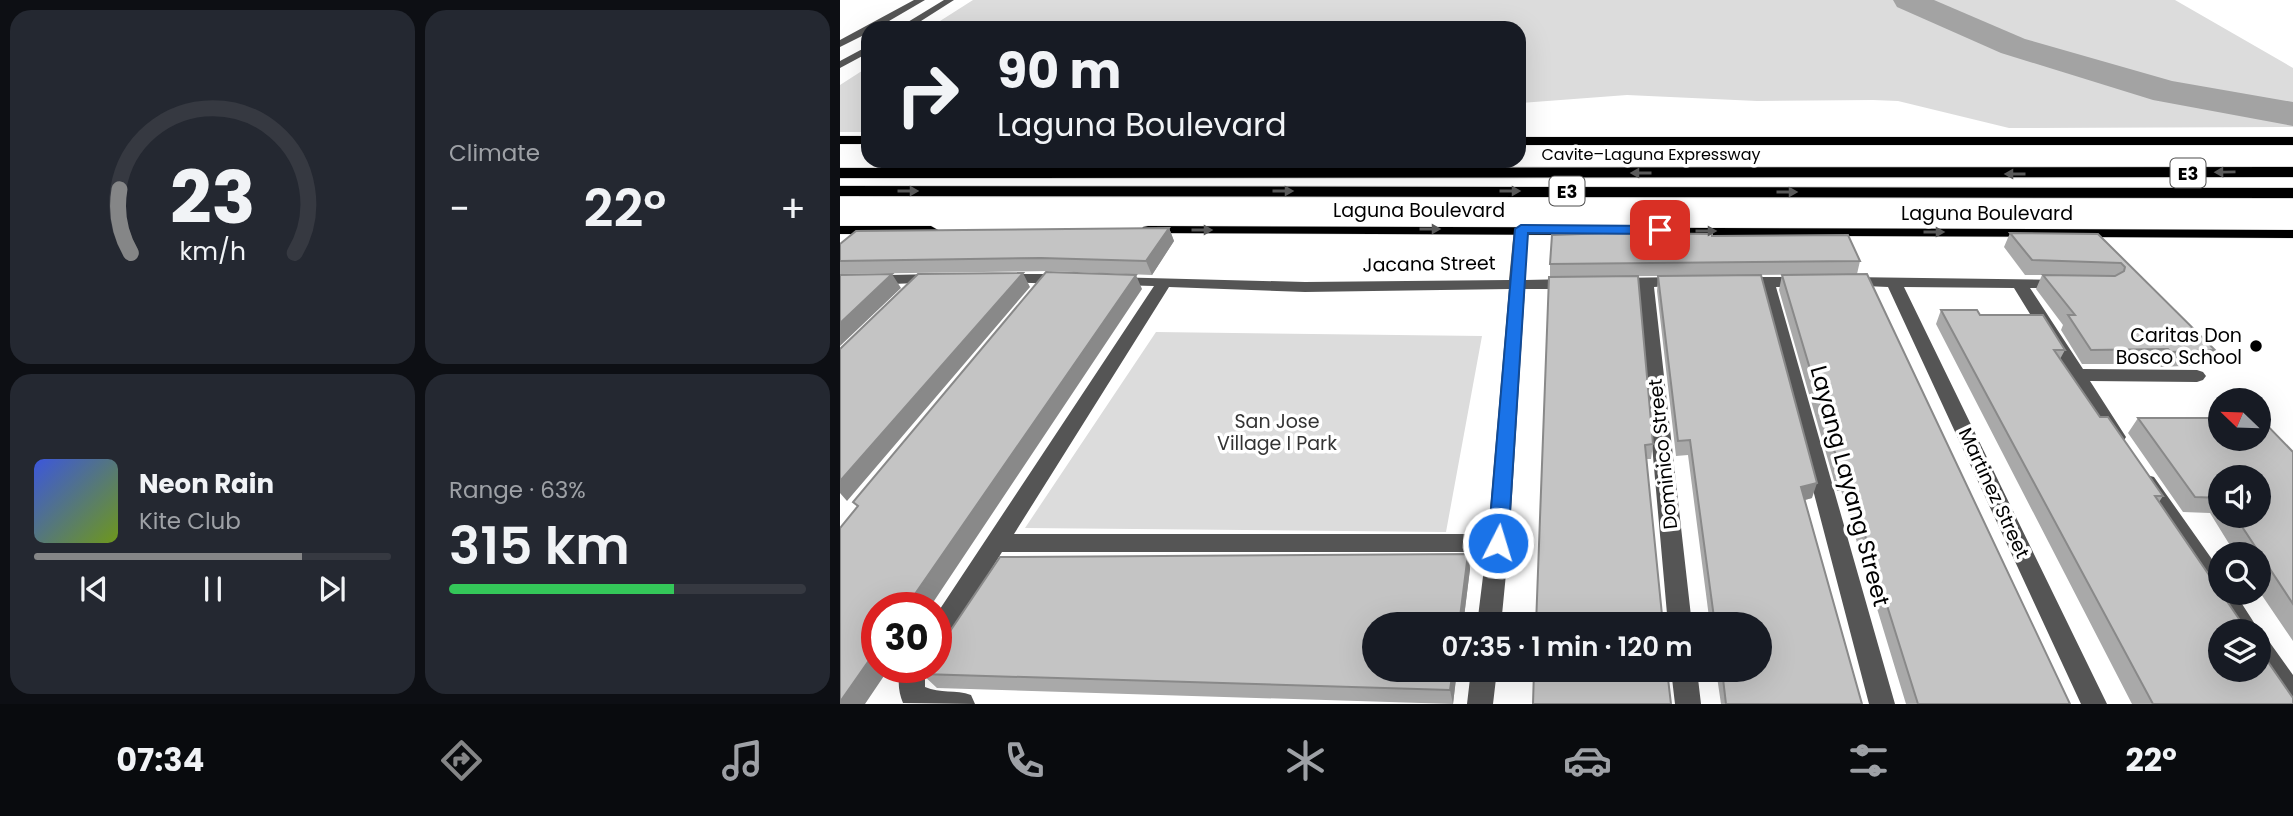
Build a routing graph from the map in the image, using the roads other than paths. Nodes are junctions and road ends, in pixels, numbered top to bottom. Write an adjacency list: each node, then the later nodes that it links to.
1 (921, 0): 3 (street)
2 (950, 0): 4 (street)
3 (883, 21)
4 (915, 21)
5 (861, 33): 6 (street)
6 (840, 44)
7 (861, 53): 8 (street)
8 (840, 65)
9 (840, 140): 10 (main road)
10 (861, 140)
11 (1526, 141): 12 (main road)
12 (2293, 141)
13 (2293, 172): 14 (highway, Cavite–Laguna Expressway / E3, one-way to 14)
14 (840, 173)
15 (840, 191): 16 (highway, Cavite–Laguna Expressway / E3, one-way to 16)
16 (2293, 193)
17 (1521, 229): 20 (main road, Laguna Boulevard, one-way to 17); 21 (main road, Laguna Boulevard, one-way to 21); 35 (street)
18 (840, 230): 19 (main road)
19 (951, 230)
20 (1132, 230)
21 (2293, 234)
22 (923, 279): 23 (street); 26 (street); 36 (street)
23 (951, 279)
24 (992, 279): 25 (street, Jacana Street)
25 (1048, 279): 27 (street, Jacana Street); 37 (street)
26 (840, 281)
27 (1165, 281): 35 (street, Jacana Street); 43 (street)
28 (1700, 282): 33 (street, Jacana Street)
29 (1727, 282): 30 (street)
30 (1767, 282): 31 (street); 56 (street, Layang Layang Street)
31 (1894, 282): 32 (street); 57 (street, Martinez Street)
32 (2020, 282): 34 (street); 38 (street)
33 (1646, 283): 35 (street, Jacana Street); 47 (street, Dominico Street)
34 (2082, 283)
35 (1519, 284): 42 (street)
36 (905, 297)
37 (1030, 299)
38 (2076, 375): 39 (street); 40 (street)
39 (2197, 376)
40 (2123, 448)
41 (2138, 470): 44 (street)
42 (1498, 543): 43 (street); 46 (street)
43 (994, 544): 45 (street)
44 (2208, 573)
45 (952, 611)
46 (1490, 612)
47 (1679, 612)
48 (2271, 664): 52 (street)
49 (1482, 682): 54 (street)
50 (1685, 682): 55 (street)
51 (912, 683): 53 (street)
52 (2291, 692)
53 (962, 704)
54 (1480, 704)
55 (1688, 704)
56 (1882, 704)
57 (2094, 704)

